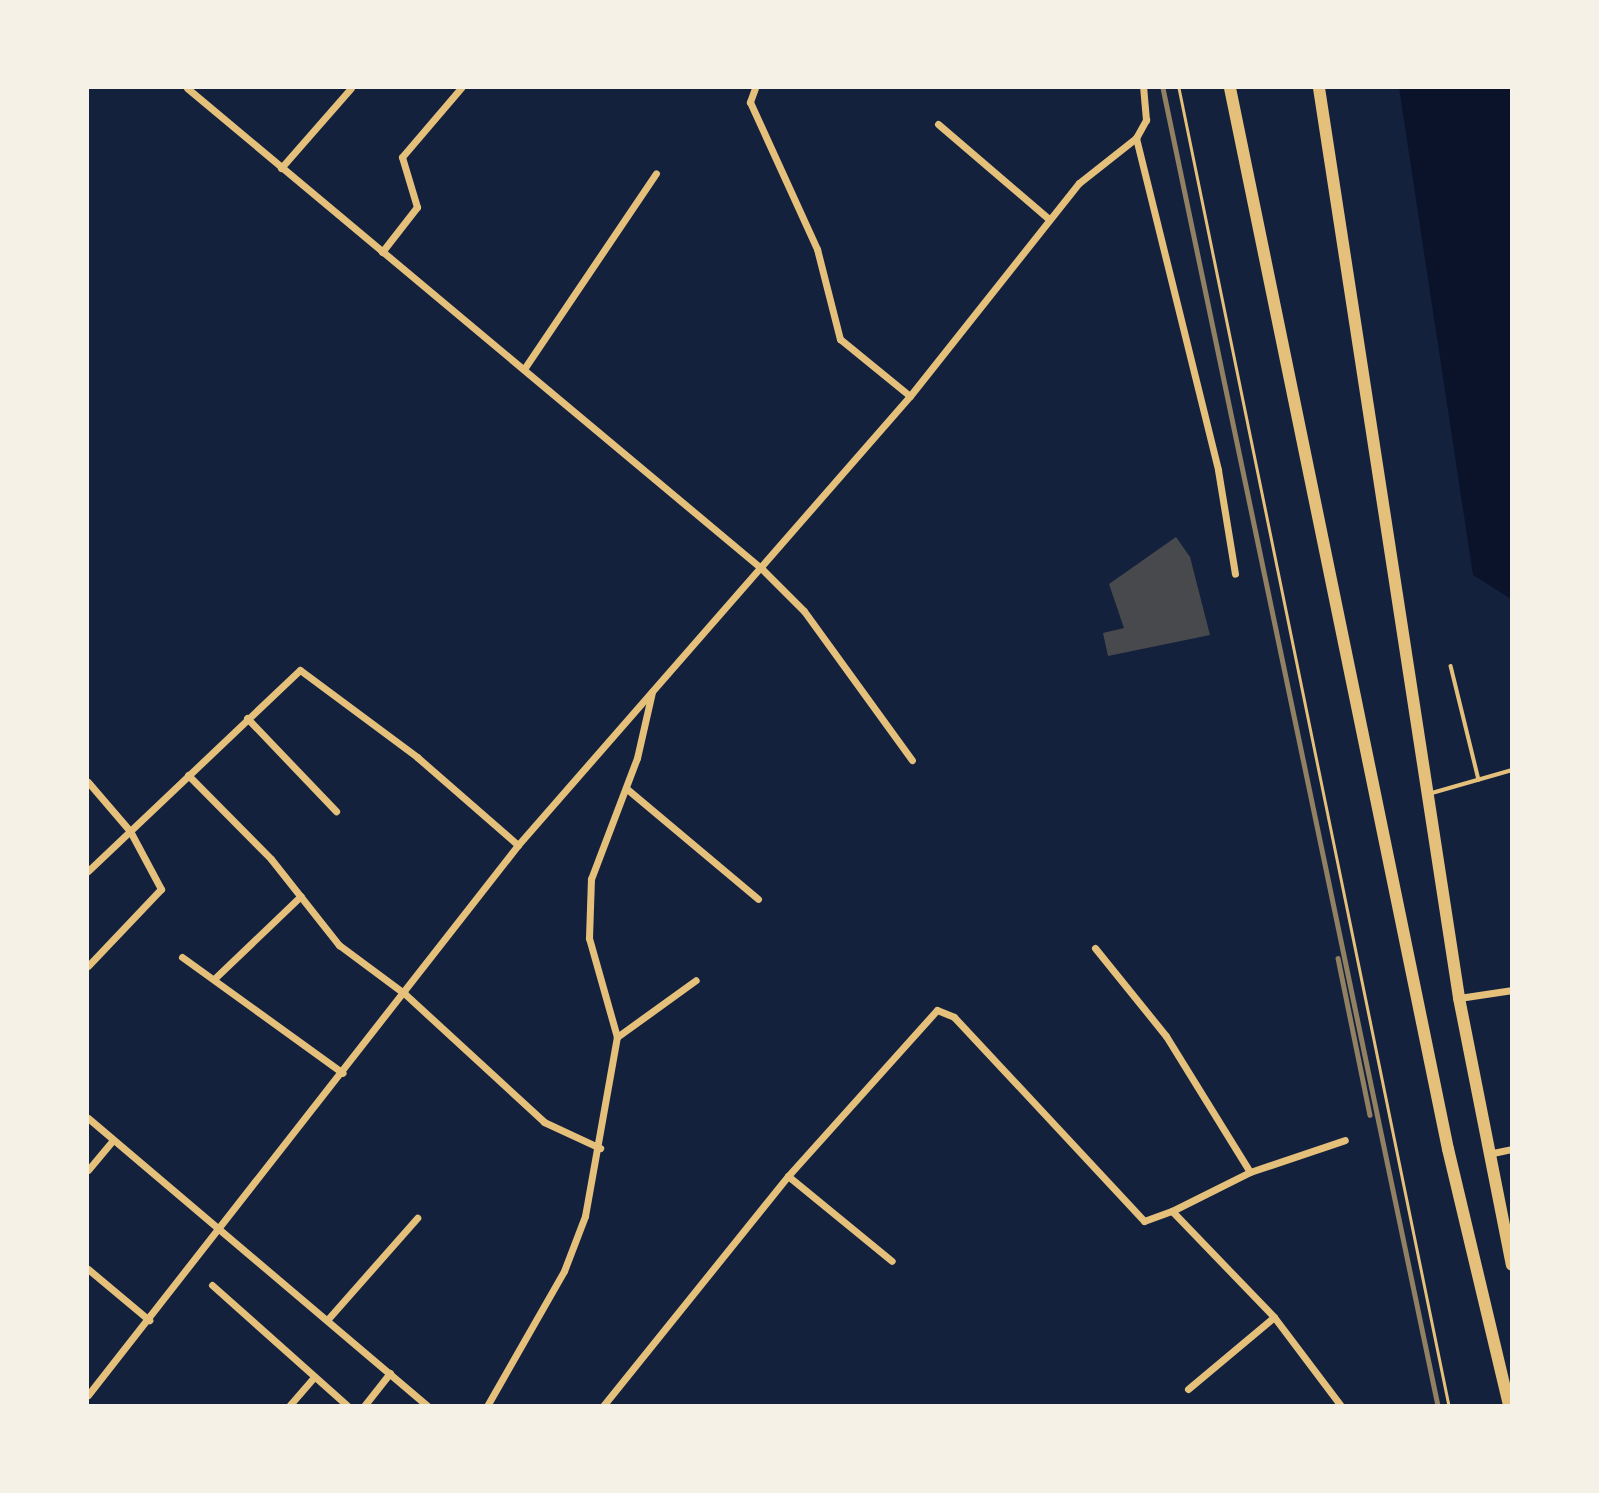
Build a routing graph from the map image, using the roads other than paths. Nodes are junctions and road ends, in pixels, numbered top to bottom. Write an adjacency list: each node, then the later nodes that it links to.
1 (187, 88): 9 (street)
2 (203, 88): 9 (street)
3 (351, 88): 12 (street)
4 (461, 88): 15 (street)
5 (755, 88): 17 (street)
6 (1143, 88): 11 (street)
7 (1230, 88): 77 (highway)
8 (1319, 88): 29 (highway)
9 (196, 96): 12 (street)
10 (938, 124): 14 (street)
11 (1136, 138): 14 (street); 19 (street)
12 (281, 168): 15 (street)
13 (656, 173): 16 (street)
14 (1049, 219): 17 (street)
15 (382, 252): 16 (street)
16 (524, 369): 18 (street)
17 (910, 396): 18 (street)
18 (762, 569): 21 (street); 23 (street)
19 (1235, 574)
20 (1451, 666): 26 (lane)
21 (652, 690): 28 (street); 32 (street)
22 (247, 718): 25 (street); 30 (street); 32 (street)
23 (912, 760)
24 (1511, 770): 26 (lane)
25 (188, 775): 31 (street); 34 (street)
26 (1479, 780): 29 (lane)
27 (88, 782): 31 (street)
28 (627, 789): 35 (street); 44 (street)
29 (1430, 794): 43 (highway)
30 (336, 811)
31 (130, 831): 33 (street); 38 (street)
32 (518, 845): 42 (street)
33 (88, 871)
34 (301, 896): 39 (street); 42 (street)
35 (758, 899)
36 (1095, 948): 53 (street)
37 (182, 957): 39 (street)
38 (88, 964)
39 (214, 979): 45 (street)
40 (695, 980): 44 (street)
41 (1511, 989): 43 (street)
42 (405, 994): 45 (street); 49 (street)
43 (1459, 998): 51 (highway)
44 (617, 1037): 49 (street)
45 (343, 1073): 57 (street)
46 (88, 1118): 47 (street)
47 (113, 1140): 52 (street); 57 (street)
48 (1345, 1140): 53 (street)
49 (600, 1148): 74 (street)
50 (1511, 1149): 51 (street)
51 (1487, 1154): 59 (highway)
52 (88, 1170)
53 (1250, 1172): 55 (street)
54 (788, 1176): 55 (street); 58 (street); 75 (street)
55 (1172, 1212): 62 (street)
56 (417, 1218): 63 (street)
57 (221, 1230): 63 (street); 64 (street)
58 (892, 1261)
59 (1511, 1265)
60 (88, 1269): 64 (street)
61 (212, 1284): 66 (street)
62 (1274, 1317): 68 (street); 76 (street)
63 (327, 1319): 65 (street)
64 (149, 1320): 67 (street)
65 (390, 1373): 72 (street); 73 (street)
66 (314, 1377): 70 (street); 71 (street)
67 (91, 1385): 69 (street)
68 (1188, 1389)
69 (88, 1395)
70 (289, 1405)
71 (348, 1405)
72 (364, 1405)
73 (428, 1405)
74 (487, 1405)
75 (603, 1405)
76 (1342, 1405)
77 (1509, 1405)

